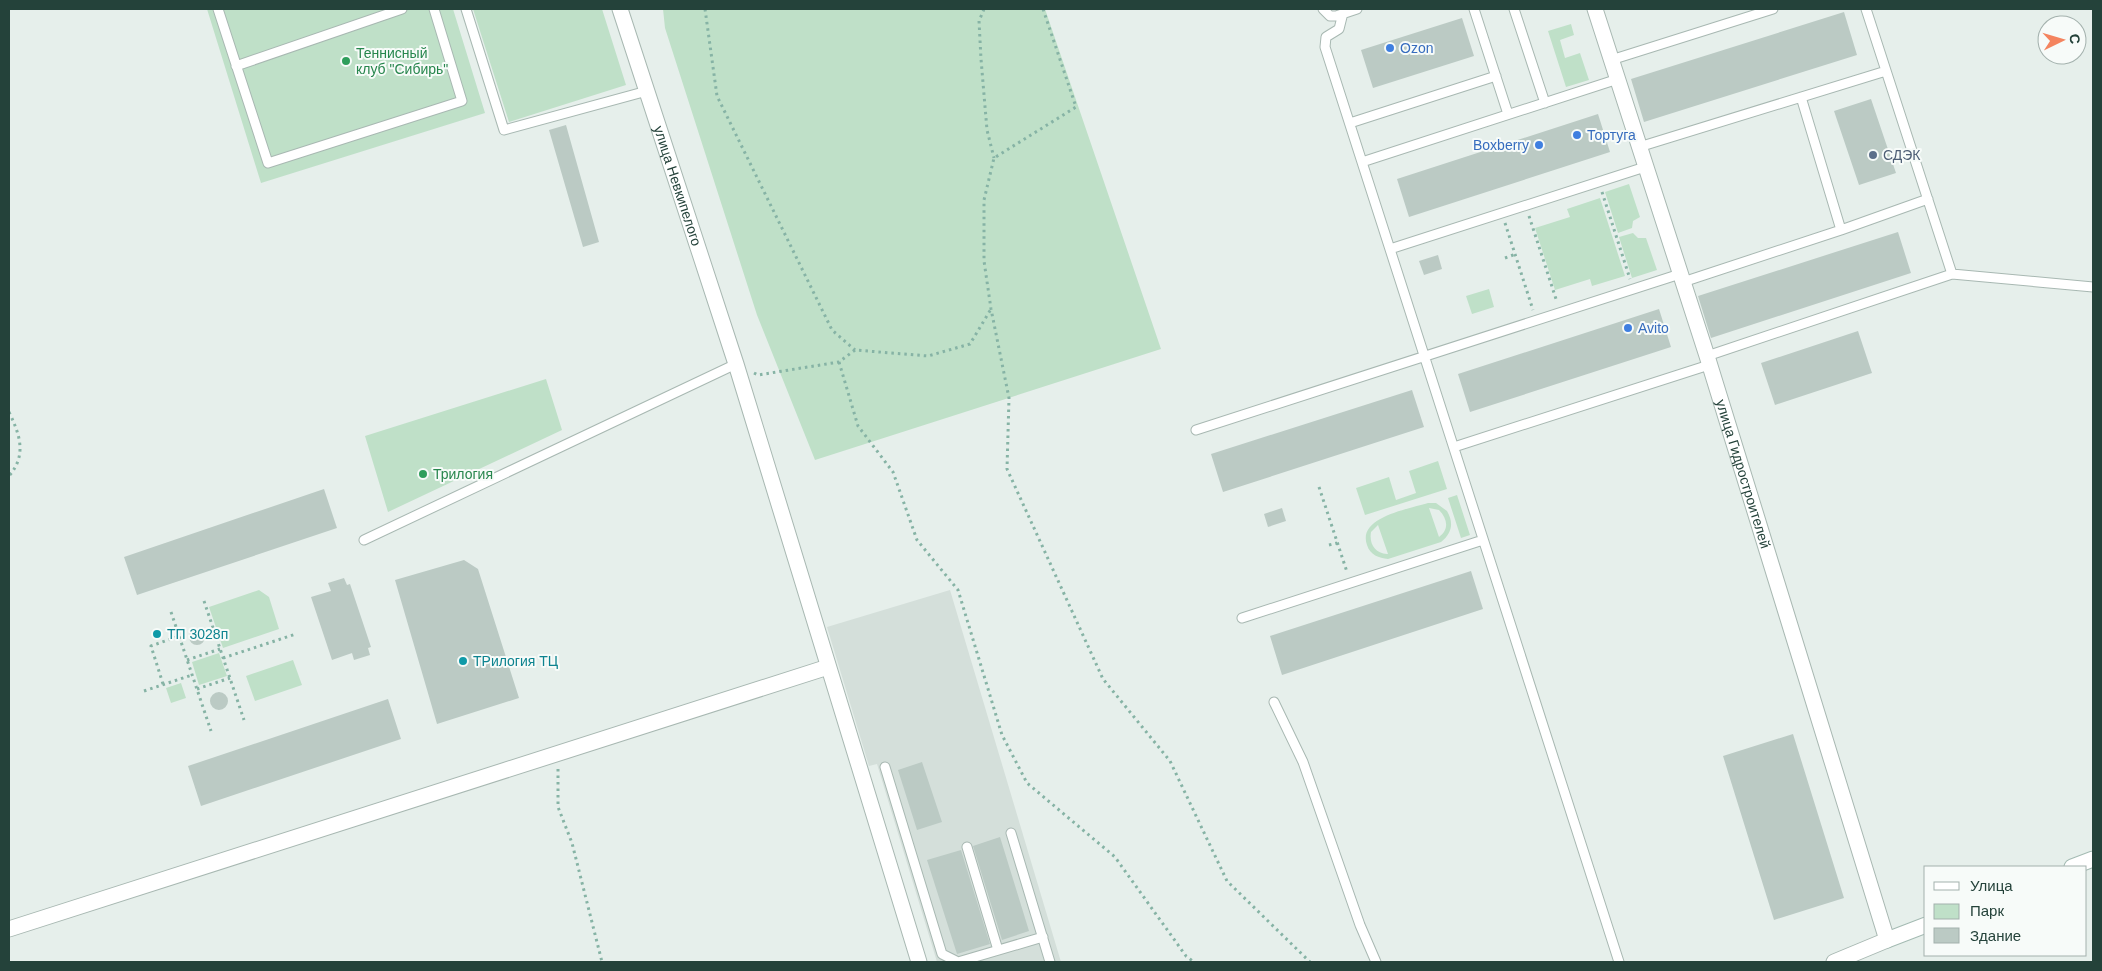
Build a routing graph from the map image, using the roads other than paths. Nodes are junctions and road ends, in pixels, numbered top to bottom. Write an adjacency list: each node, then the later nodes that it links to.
1 (218, 9): 15 (lane)
2 (402, 9): 15 (lane)
3 (434, 9): 15 (lane)
4 (466, 9): 19 (lane)
5 (620, 9): 19 (street, улица Невкипелого)
6 (1324, 9): 13 (lane)
7 (1358, 9): 13 (lane)
8 (1474, 9): 17 (lane)
9 (1514, 9): 21 (lane)
10 (1595, 9): 14 (street, улица Гидростроителей)
11 (1773, 9): 14 (lane)
12 (1866, 9): 16 (lane)
13 (1343, 13): 23 (lane)
14 (1611, 60): 18 (street, улица Гидростроителей)
15 (236, 66)
16 (1886, 71): 20 (lane); 27 (lane)
17 (1496, 76): 22 (lane); 23 (lane)
18 (1618, 79): 21 (lane); 24 (street, улица Гидростроителей)
19 (647, 91): 35 (street, улица Невкипелого)
20 (1801, 97): 24 (lane); 28 (lane)
21 (1545, 103): 22 (lane)
22 (1508, 114): 25 (lane)
23 (1350, 123): 25 (lane)
24 (1640, 147): 26 (street, улица Гидростроителей)
25 (1362, 162): 29 (lane)
26 (1646, 167): 29 (lane); 31 (street, улица Гидростроителей)
27 (1928, 199): 28 (lane); 30 (lane)
28 (1841, 230): 31 (lane)
29 (1390, 249): 33 (lane)
30 (1952, 274): 32 (lane); 34 (lane)
31 (1681, 278): 33 (lane); 34 (street, улица Гидростроителей)
32 (2093, 287)
33 (1424, 356): 36 (lane); 37 (lane)
34 (1708, 361): 37 (lane); 51 (street, улица Гидростроителей)
35 (736, 364): 38 (lane); 41 (street, улица Невкипелого)
36 (1196, 430)
37 (1454, 447): 39 (lane)
38 (364, 540)
39 (1483, 540): 40 (lane); 56 (lane)
40 (1242, 618)
41 (828, 667): 49 (street); 53 (street, улица Невкипелого)
42 (1274, 702): 55 (lane)
43 (885, 766): 52 (lane)
44 (1011, 833): 50 (lane)
45 (967, 848): 52 (lane)
46 (2093, 859): 47 (street)
47 (2075, 866)
48 (1924, 926): 51 (street)
49 (9, 929)
50 (1043, 937): 52 (lane); 54 (lane)
51 (1887, 940): 57 (street)
52 (998, 950)
53 (919, 962)
54 (1050, 962)
55 (1376, 962)
56 (1619, 962)
57 (1834, 962)

